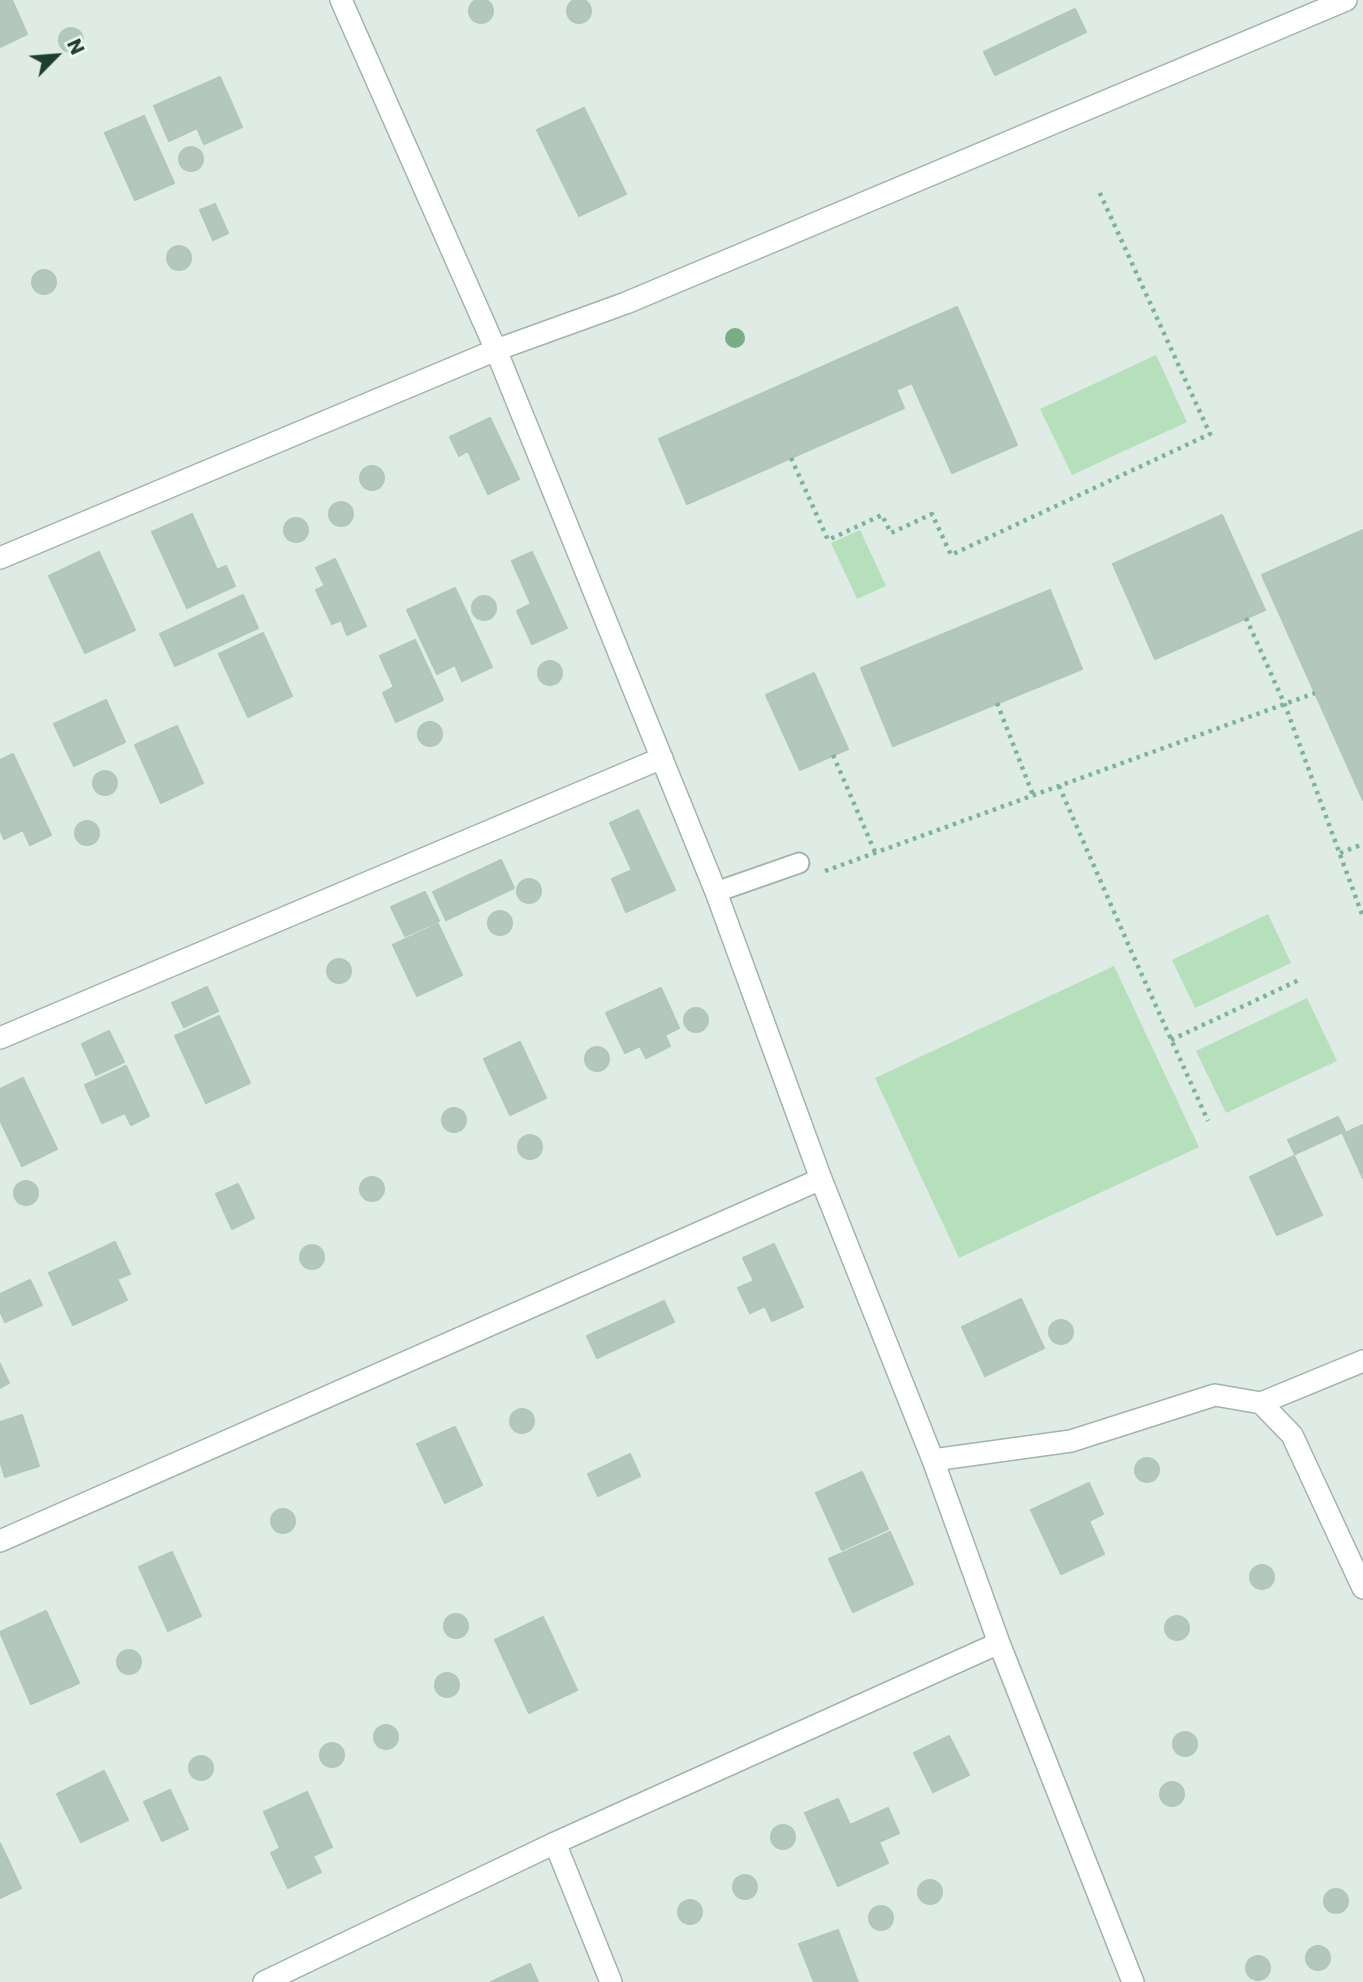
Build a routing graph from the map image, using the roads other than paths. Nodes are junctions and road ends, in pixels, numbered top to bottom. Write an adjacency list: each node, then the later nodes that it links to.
1 (341, 0): 3 (street)
2 (1346, 0): 3 (street)
3 (496, 350): 4 (street); 5 (street)
4 (0, 558)
5 (663, 758): 7 (street); 8 (street)
6 (799, 863): 7 (lane)
7 (716, 892): 9 (street)
8 (0, 1038)
9 (821, 1179): 12 (street); 13 (street)
10 (1363, 1361): 11 (street)
11 (1261, 1403): 12 (street); 14 (street)
12 (933, 1460): 15 (street)
13 (0, 1541)
14 (1363, 1588)
15 (999, 1643): 16 (street); 19 (street)
16 (555, 1843): 17 (street); 18 (street)
17 (264, 1982)
18 (611, 1982)
19 (1133, 1982)

